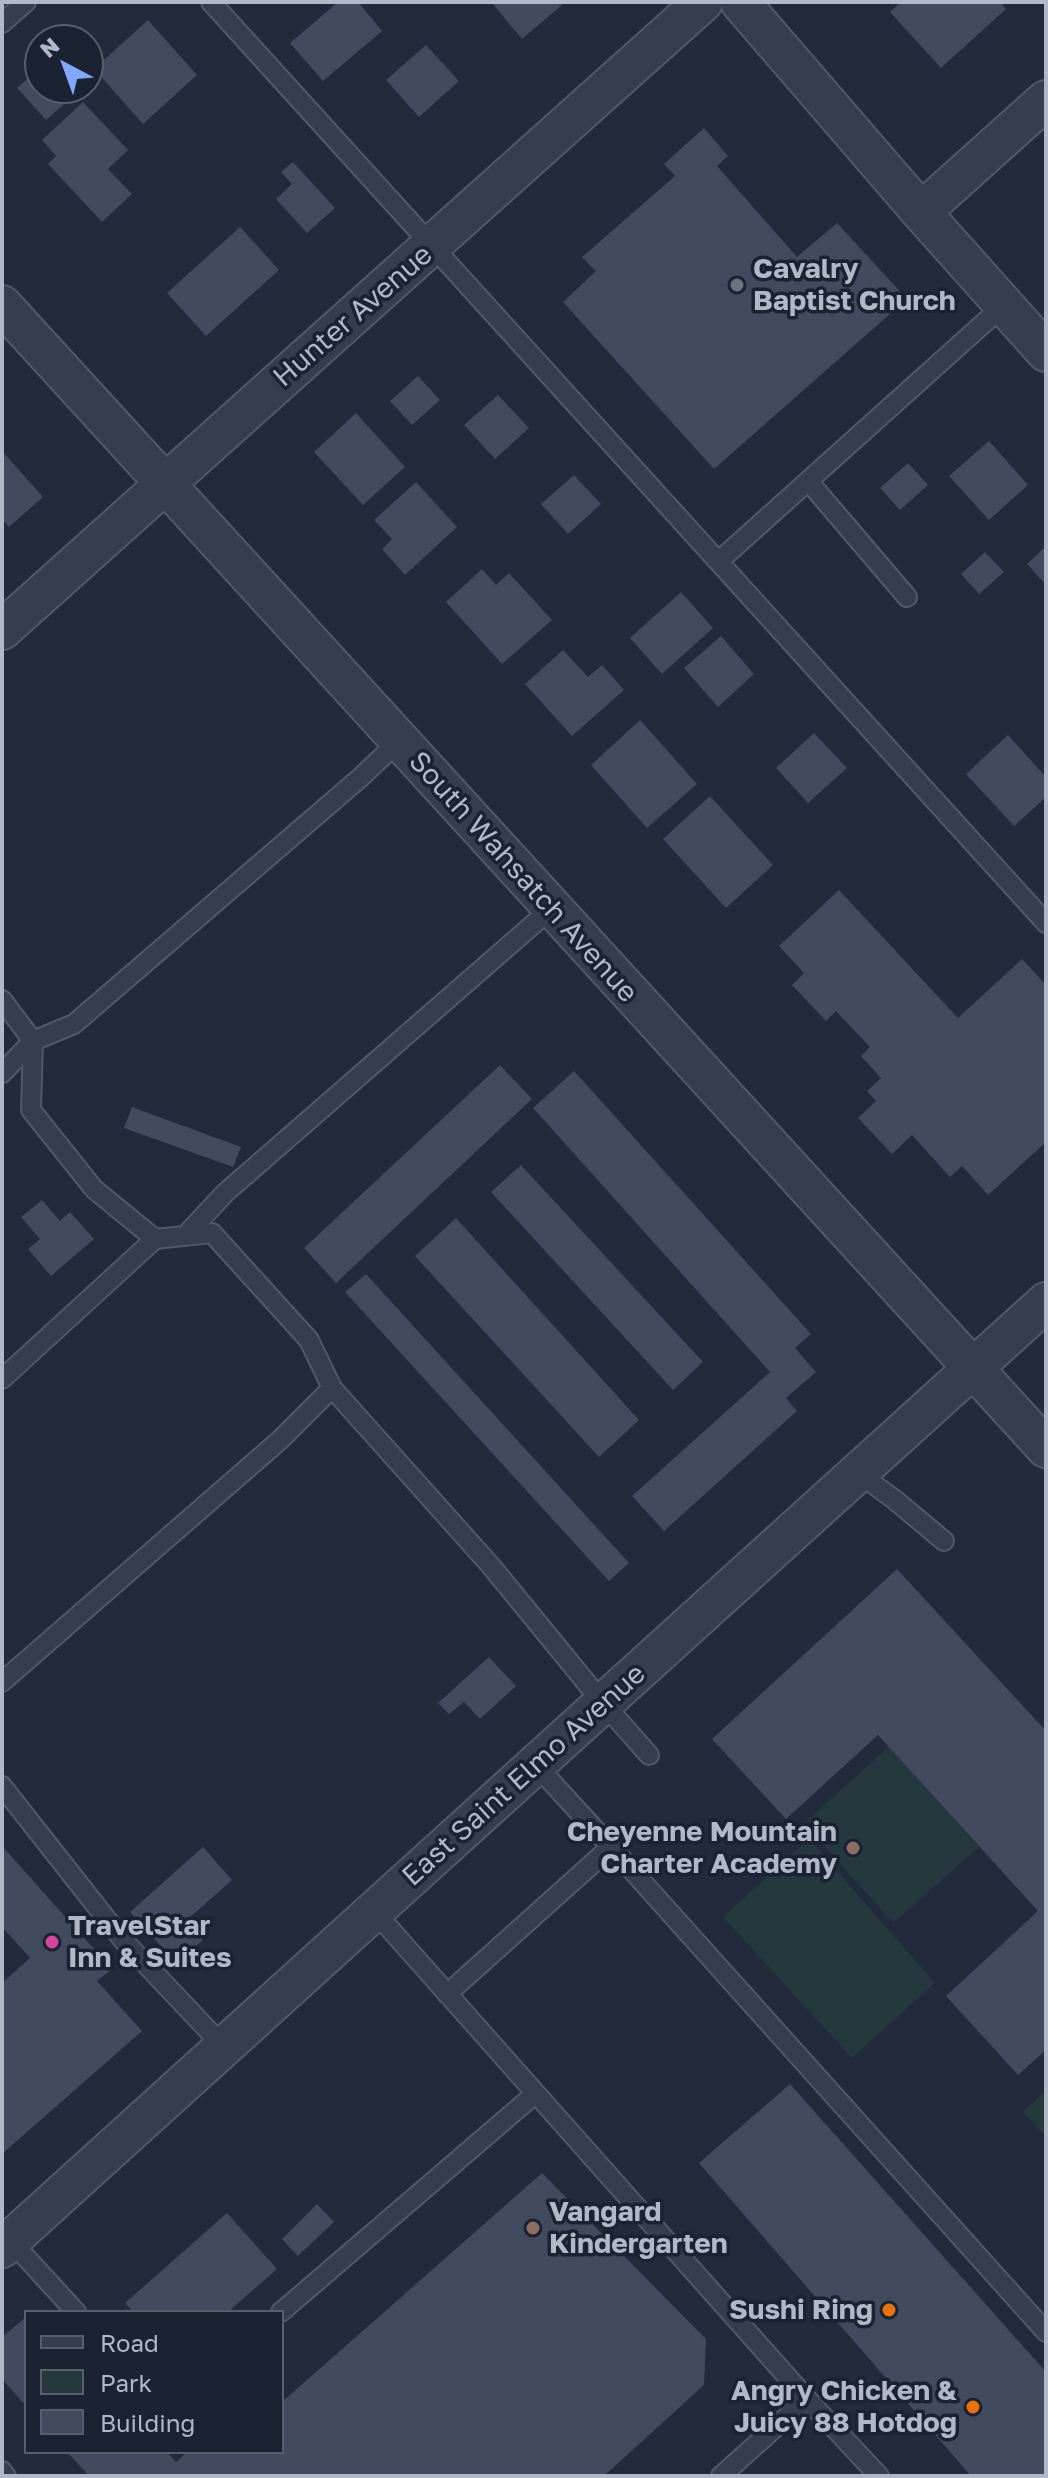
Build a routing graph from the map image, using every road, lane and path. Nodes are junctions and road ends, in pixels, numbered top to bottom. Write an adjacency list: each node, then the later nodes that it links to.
1 (26, 2): 5 (lane)
2 (211, 2): 8 (lane)
3 (703, 2): 8 (street, Hunter Avenue)
4 (740, 2): 7 (street)
5 (2, 23)
6 (1046, 100): 7 (street)
7 (921, 212): 10 (street)
8 (433, 245): 13 (street, Hunter Avenue); 14 (lane)
9 (2, 305): 13 (street, South Wahsatch Avenue)
10 (1004, 305): 11 (street); 12 (lane)
11 (1046, 352)
12 (809, 482): 14 (lane); 15 (lane)
13 (163, 483): 16 (street, Hunter Avenue); 17 (street, South Wahsatch Avenue)
14 (719, 561): 19 (lane)
15 (907, 597)
16 (2, 630)
17 (399, 741): 18 (street, South Wahsatch Avenue); 21 (lane)
18 (552, 908): 23 (lane); 26 (street, South Wahsatch Avenue)
19 (1046, 923)
20 (2, 1000): 21 (lane)
21 (33, 1041): 22 (lane); 24 (lane)
22 (2, 1073)
23 (185, 1236): 24 (lane); 28 (lane)
24 (155, 1239): 27 (lane)
25 (1046, 1302): 26 (street, East Saint Elmo Avenue)
26 (972, 1368): 29 (street, South Wahsatch Avenue); 30 (street, East Saint Elmo Avenue)
27 (2, 1379)
28 (332, 1388): 32 (lane); 33 (lane)
29 (1046, 1448)
30 (857, 1472): 31 (lane); 33 (street, East Saint Elmo Avenue)
31 (944, 1541)
32 (2, 1682)
33 (603, 1703): 34 (lane); 35 (street, East Saint Elmo Avenue)
34 (649, 1755)
35 (535, 1764): 37 (lane); 38 (street, East Saint Elmo Avenue)
36 (2, 1786): 40 (lane)
37 (611, 1847): 39 (lane); 45 (lane)
38 (374, 1911): 39 (lane); 40 (street, East Saint Elmo Avenue)
39 (447, 1994): 41 (lane)
40 (224, 2047): 42 (street, East Saint Elmo Avenue)
41 (535, 2094): 44 (lane); 46 (lane)
42 (6, 2244): 43 (lane)
43 (74, 2310)
44 (283, 2310)
45 (1046, 2332)
46 (807, 2399): 49 (lane); 50 (lane)
47 (2, 2471): 48 (lane)
48 (6, 2476)
49 (721, 2476)
50 (879, 2476)

